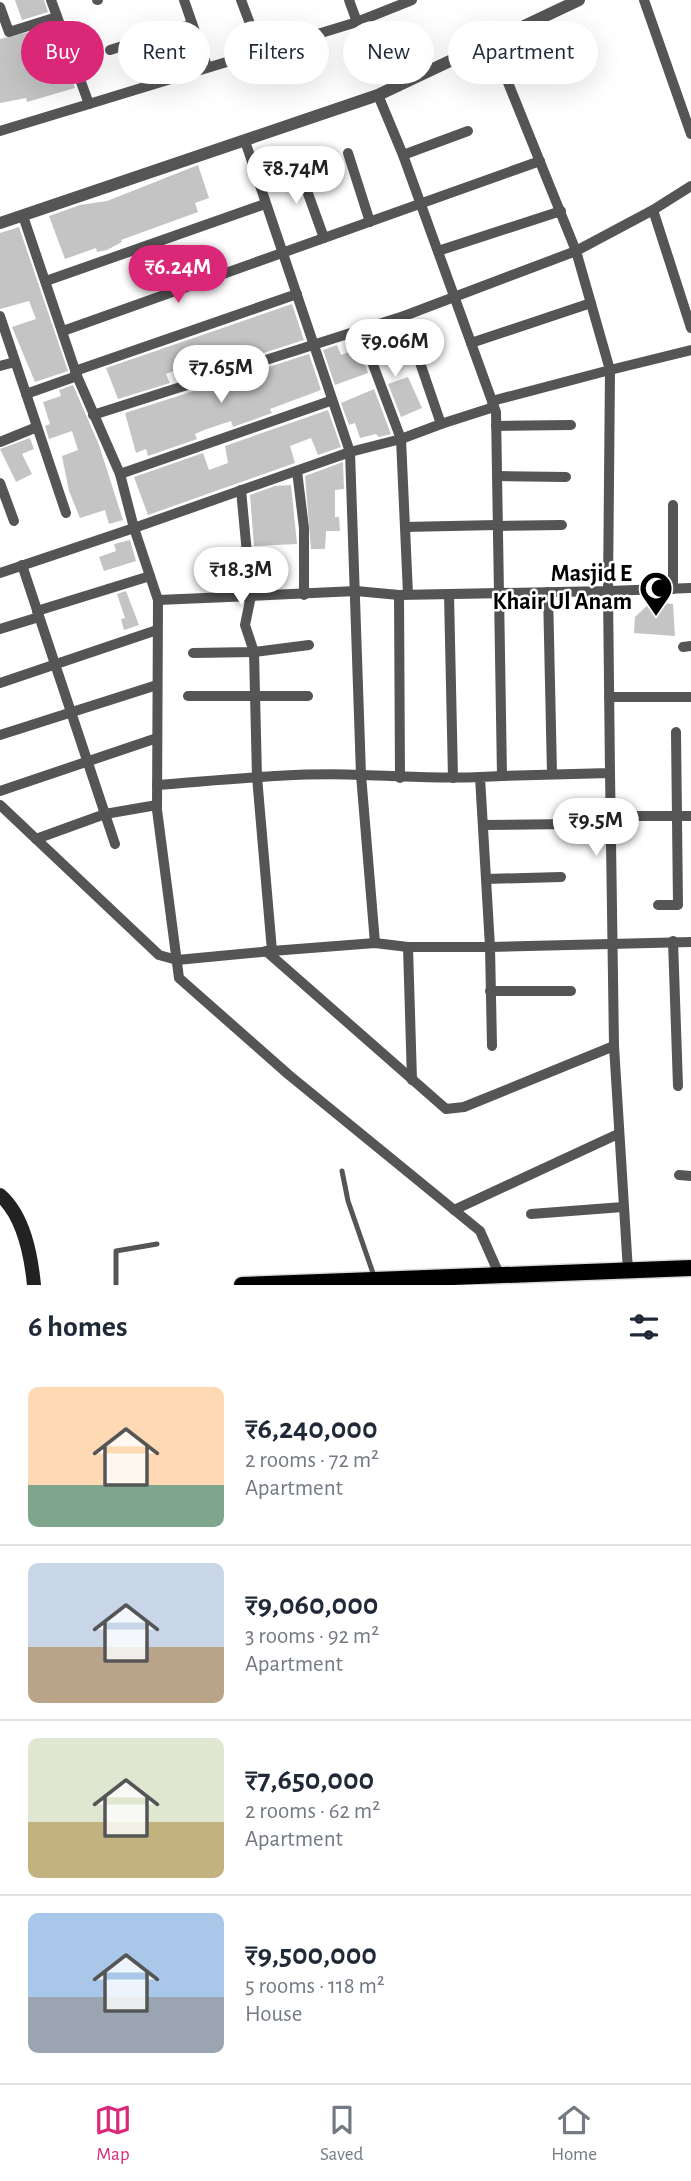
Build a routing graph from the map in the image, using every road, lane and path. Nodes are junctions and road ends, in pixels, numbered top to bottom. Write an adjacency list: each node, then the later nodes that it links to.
1 (51, 0): 9 (street)
2 (184, 0): 10 (street)
3 (242, 0): 11 (street)
4 (349, 0): 12 (street)
5 (412, 0): 13 (street)
6 (579, 0): 14 (street)
7 (644, 0): 27 (street)
8 (0, 7): 16 (street)
9 (57, 17): 16 (street); 24 (street)
10 (191, 21)
11 (249, 21)
12 (357, 21)
13 (360, 21)
14 (537, 21)
15 (343, 26): 20 (street)
16 (4, 33)
17 (118, 47): 18 (street)
18 (110, 50)
19 (448, 63): 23 (street)
20 (210, 65)
21 (151, 84): 24 (street)
22 (509, 84): 31 (street)
23 (378, 96): 28 (street); 30 (street)
24 (89, 104): 25 (street)
25 (0, 131)
26 (468, 131): 30 (street)
27 (691, 134)
28 (245, 141): 34 (street); 38 (street)
29 (348, 153): 39 (street)
30 (403, 155): 35 (street)
31 (540, 161): 35 (street); 36 (street)
32 (297, 163): 41 (street)
33 (691, 186): 37 (street)
34 (265, 204): 42 (street); 45 (street)
35 (421, 205): 39 (street); 43 (street)
36 (561, 211): 43 (street); 44 (street)
37 (653, 211): 44 (street); 51 (street)
38 (23, 216): 40 (street); 45 (street)
39 (370, 222): 41 (street)
40 (0, 223)
41 (324, 238): 42 (street)
42 (283, 250): 46 (street); 53 (street)
43 (438, 251): 47 (street)
44 (576, 251): 47 (street); 48 (street)
45 (46, 281): 53 (street)
46 (297, 294): 54 (street); 60 (street)
47 (454, 298): 50 (street); 55 (street)
48 (591, 303): 55 (street); 59 (street)
49 (0, 316): 57 (street)
50 (404, 316): 52 (street); 65 (street)
51 (691, 328)
52 (360, 330): 54 (street); 69 (street)
53 (63, 331): 60 (street)
54 (313, 343): 62 (street); 64 (street)
55 (471, 343): 63 (street)
56 (691, 350): 59 (street)
57 (15, 362): 58 (street); 61 (street)
58 (0, 366)
59 (610, 370): 63 (street); 91 (street)
60 (76, 373): 61 (street); 64 (street)
61 (26, 394): 68 (street)
62 (330, 401): 71 (street); 73 (street)
63 (493, 404): 65 (street); 67 (street)
64 (93, 415): 73 (street)
65 (441, 424): 69 (street)
66 (571, 425): 67 (street)
67 (496, 426): 74 (street)
68 (37, 427): 70 (street); 79 (street)
69 (401, 439): 71 (street); 83 (street)
70 (0, 442)
71 (350, 452): 72 (street); 90 (street)
72 (297, 471): 77 (street); 96 (street)
73 (120, 474): 84 (street)
74 (497, 476): 75 (street); 82 (street)
75 (566, 477)
76 (0, 483): 80 (street)
77 (241, 490): 84 (street); 97 (street)
78 (673, 505): 89 (street)
79 (66, 513)
80 (13, 521)
81 (562, 525): 82 (street)
82 (497, 526): 83 (street); 93 (street)
83 (405, 527): 94 (street)
84 (134, 528): 85 (street); 87 (street)
85 (22, 565): 86 (street); 99 (street)
86 (0, 573)
87 (150, 576): 98 (street); 99 (street)
88 (691, 588): 89 (street)
89 (673, 589): 91 (street)
90 (356, 591): 94 (street); 96 (street); 120 (street)
91 (608, 591): 92 (street); 111 (street)
92 (548, 592): 93 (street); 119 (street)
93 (498, 593): 95 (street); 121 (street)
94 (403, 594): 95 (street); 124 (street)
95 (449, 594): 125 (street)
96 (304, 595): 97 (street)
97 (251, 596): 98 (street); 103 (street)
98 (158, 600): 101 (street)
99 (38, 614): 100 (street); 105 (street)
100 (0, 629)
101 (158, 630): 105 (street); 107 (street)
102 (309, 645): 103 (street)
103 (254, 652): 104 (street); 108 (street)
104 (193, 653)
105 (55, 664): 106 (street); 113 (street)
106 (0, 683)
107 (157, 685): 113 (street); 116 (street)
108 (254, 694): 109 (street); 110 (street); 122 (street)
109 (188, 696)
110 (308, 696)
111 (609, 697): 112 (street); 118 (street)
112 (691, 697)
113 (71, 713): 115 (street); 117 (street)
114 (677, 732): 132 (street)
115 (0, 735)
116 (157, 738): 117 (street); 126 (street)
117 (87, 761): 127 (street); 130 (street)
118 (610, 773): 119 (street); 131 (street)
119 (552, 774): 121 (street)
120 (361, 775): 122 (street); 124 (street); 143 (street)
121 (502, 776): 123 (street)
122 (257, 777): 126 (street); 147 (street)
123 (480, 777): 125 (street); 135 (street)
124 (400, 778): 125 (street)
125 (453, 778)
126 (157, 785): 129 (street)
127 (0, 791)
128 (0, 805): 136 (street)
129 (156, 805): 130 (street); 148 (street)
130 (105, 814): 136 (street); 137 (street)
131 (611, 816): 132 (street); 144 (street)
132 (676, 816): 133 (street); 140 (street)
133 (691, 816)
134 (572, 824): 135 (street)
135 (483, 825): 139 (street)
136 (36, 839): 148 (street)
137 (115, 844)
138 (561, 877): 139 (street)
139 (486, 878): 146 (street)
140 (658, 905)
141 (673, 941): 142 (street); 144 (street); 154 (street)
142 (691, 942)
143 (375, 943): 145 (street); 147 (street)
144 (613, 944): 146 (street); 152 (street)
145 (408, 947): 146 (street); 153 (street)
146 (490, 947): 149 (street)
147 (269, 951): 148 (street); 153 (street)
148 (177, 960): 161 (street)
149 (490, 991): 150 (street); 151 (street)
150 (570, 991)
151 (492, 1046)
152 (614, 1046): 153 (street); 155 (street)
153 (412, 1080)
154 (678, 1086)
155 (618, 1134): 160 (street); 161 (street)
156 (342, 1171): 167 (lane)
157 (679, 1175): 158 (street)
158 (691, 1176)
159 (0, 1195): 168 (main road)
160 (624, 1207): 162 (street); 165 (street)
161 (454, 1210): 166 (street)
162 (531, 1214)
163 (157, 1244): 169 (lane)
164 (691, 1268): 165 (highway)
165 (628, 1271): 166 (highway)
166 (499, 1274): 167 (highway)
167 (375, 1279): 170 (highway)
168 (34, 1285)
169 (116, 1285)
170 (242, 1285)

